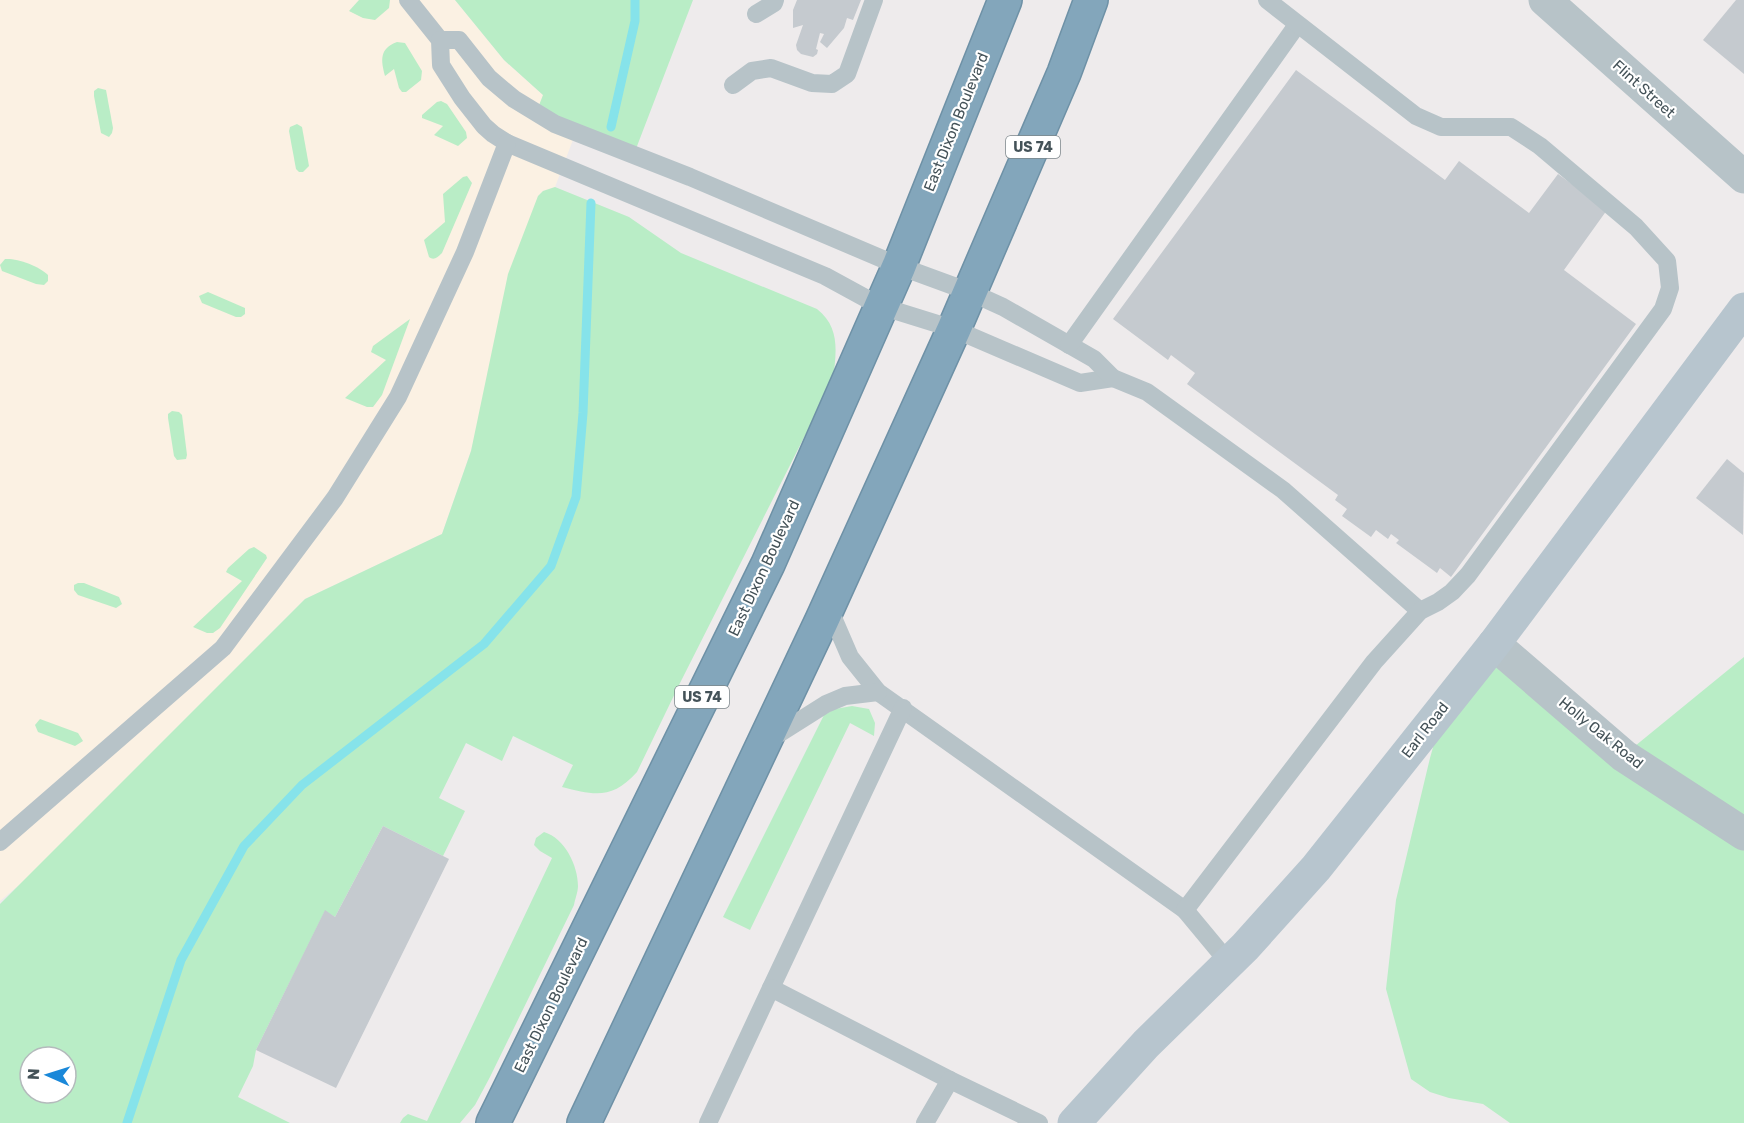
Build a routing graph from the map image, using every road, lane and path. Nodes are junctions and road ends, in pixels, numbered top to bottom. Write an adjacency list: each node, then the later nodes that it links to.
1 (408, 0): 10 (lane)
2 (775, 0): 8 (lane)
3 (874, 0): 11 (lane)
4 (1005, 0): 14 (highway, East Dixon Boulevard / US 74)
5 (1091, 0): 15 (highway, US 74)
6 (1267, 0): 9 (lane)
7 (1545, 0): 13 (street, Flint Street)
8 (756, 14)
9 (1297, 25): 19 (lane); 22 (lane)
10 (440, 40): 12 (lane); 14 (lane)
11 (732, 85)
12 (507, 143): 16 (lane); 27 (lane)
13 (1744, 177)
14 (899, 266): 15 (lane); 16 (highway, East Dixon Boulevard / US 74)
15 (970, 292): 18 (highway, US 74); 19 (lane)
16 (880, 306): 18 (lane); 33 (highway, East Dixon Boulevard / US 74)
17 (1744, 309): 23 (main road, Earl Road)
18 (954, 329): 20 (lane); 21 (highway, US 74)
19 (1069, 345): 20 (lane)
20 (1113, 378): 22 (lane)
21 (828, 606): 24 (lane); 26 (highway, US 74)
22 (1420, 611): 29 (lane)
23 (1494, 644): 28 (street, Holly Oak Road); 30 (main road, Earl Road)
24 (878, 692): 25 (lane); 26 (lane)
25 (903, 708): 29 (lane); 31 (lane)
26 (762, 744): 34 (highway, US 74)
27 (3, 832)
28 (1744, 834)
29 (1185, 910): 30 (lane)
30 (1229, 963): 38 (main road, Earl Road)
31 (771, 988): 32 (lane); 35 (lane)
32 (950, 1080): 36 (lane); 37 (lane)
33 (493, 1123)
34 (584, 1123)
35 (708, 1123)
36 (925, 1123)
37 (1039, 1123)
38 (1074, 1123)

